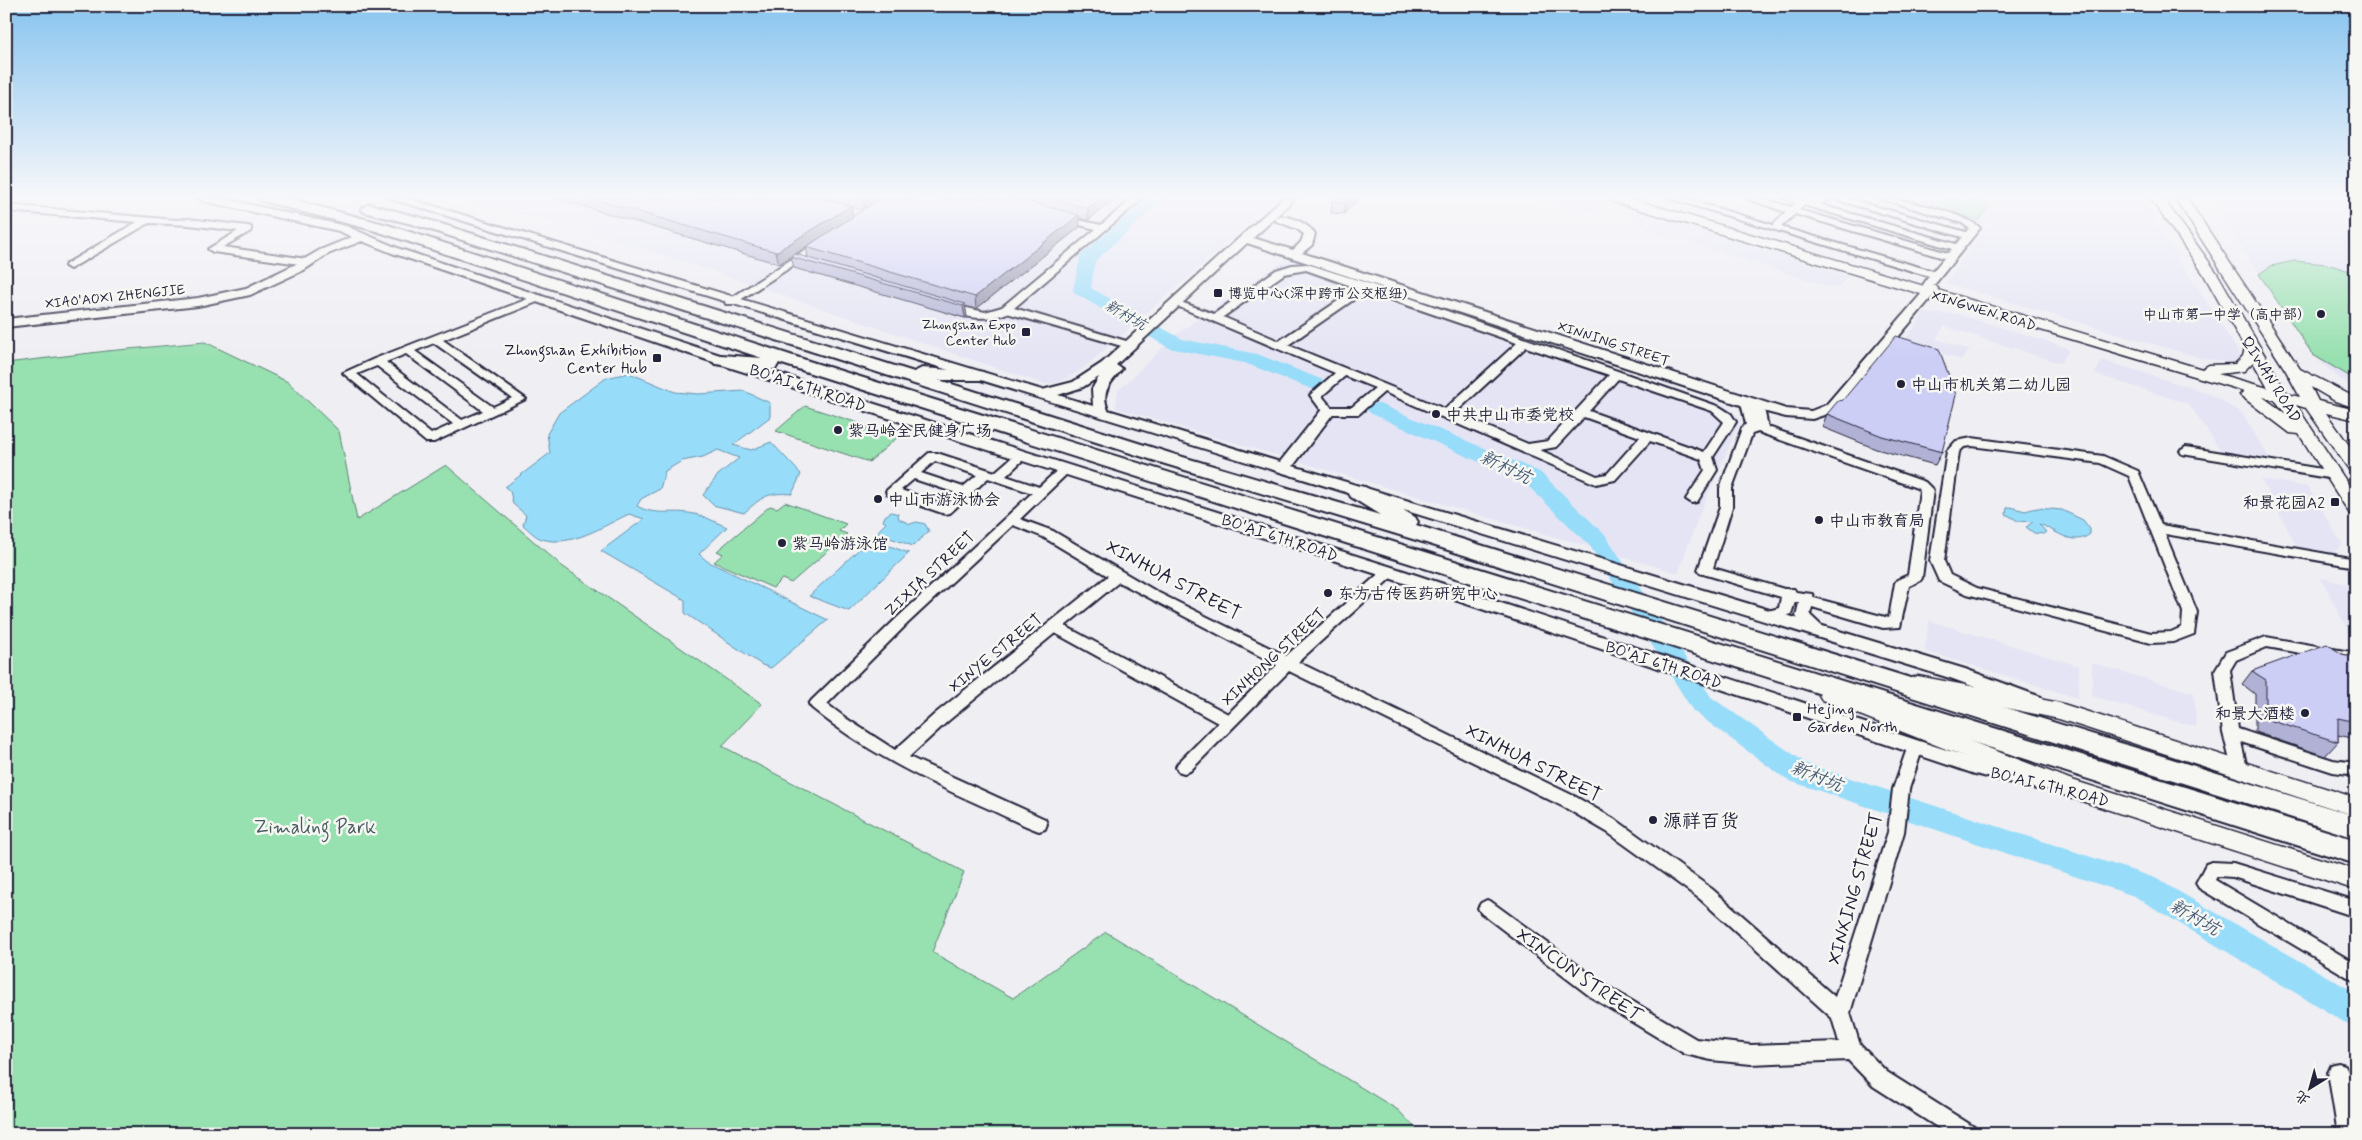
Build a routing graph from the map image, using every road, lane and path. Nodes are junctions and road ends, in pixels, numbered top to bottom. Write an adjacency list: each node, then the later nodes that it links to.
1 (95, 251): 24 (street)
2 (229, 251): 22 (street)
3 (326, 251): 22 (street, XIAO'AOXI ZHENGJIE)
4 (397, 251): 27 (street, BO'AI 6TH ROAD)
5 (453, 251): 43 (highway, BO'AI 6TH ROAD)
6 (510, 251): 47 (highway)
7 (567, 251): 28 (street)
8 (809, 251): 21 (street)
9 (1075, 251): 30 (street)
10 (1239, 251): 31 (street)
11 (1290, 251): 42 (street, XINNING STREET)
12 (1298, 251): 26 (street)
13 (1803, 251): 26 (main road, XINGWEN ROAD)
14 (1809, 251): 26 (main road, XINGWEN ROAD)
15 (1836, 251): 26 (street)
16 (1931, 251): 20 (street)
17 (1956, 251): 20 (street)
18 (2194, 251): 38 (main road, QIWAN ROAD)
19 (2216, 251): 46 (main road, QIWAN ROAD)
20 (1951, 257): 26 (street)
21 (796, 260): 23 (street); 28 (street)
22 (307, 262): 33 (street, XIAO'AOXI ZHENGJIE)
23 (814, 265)
24 (70, 266)
25 (1366, 286): 32 (street); 35 (street); 36 (street)
26 (1929, 287): 45 (main road, XINGWEN ROAD); 54 (street, XINNING STREET)
27 (538, 298): 34 (street); 40 (street, BO'AI 6TH ROAD)
28 (730, 302): 49 (street)
29 (941, 304): 30 (street)
30 (1006, 309): 37 (street)
31 (1175, 309): 32 (street); 37 (street)
32 (1215, 318): 36 (street)
33 (6, 323)
34 (436, 339): 39 (street); 57 (street)
35 (1525, 342): 48 (street); 61 (street)
36 (1280, 345): 44 (street)
37 (1133, 348): 52 (street); 60 (street)
38 (2252, 349): 45 (main road); 51 (main road, QIWAN ROAD)
39 (407, 350): 41 (street); 57 (street)
40 (721, 360): 43 (highway); 69 (street, BO'AI 6TH ROAD)
41 (378, 361): 63 (street); 63 (street)
42 (1627, 363): 48 (street); 54 (street, XINNING STREET)
43 (808, 367): 94 (highway, BO'AI 6TH ROAD)
44 (1343, 372): 50 (street); 58 (street)
45 (2206, 372): 51 (main road, XINGWEN ROAD); 72 (main road)
46 (2294, 372): 53 (main road, QIWAN ROAD); 55 (main road)
47 (894, 373): 49 (highway); 84 (highway)
48 (1616, 374): 59 (street); 70 (street)
49 (976, 376): 52 (street)
50 (1383, 387): 58 (street); 61 (street)
51 (2279, 393): 53 (main road, XINGWEN ROAD); 72 (main road, QIWAN ROAD)
52 (1040, 395): 60 (street)
53 (2310, 401): 56 (main road, XINGWEN ROAD); 62 (main road, XINGWEN ROAD); 71 (main road, QIWAN ROAD)
54 (1753, 404): 64 (street)
55 (2356, 404)
56 (2356, 409)
57 (492, 411): 63 (street)
58 (1328, 411): 73 (street)
59 (1582, 412): 65 (street); 67 (street)
60 (1103, 414): 73 (street)
61 (1447, 414): 67 (street)
62 (2356, 415)
63 (461, 425)
64 (1757, 429): 88 (street); 89 (street)
65 (1648, 436): 67 (street); 70 (street)
66 (2356, 438): 71 (main road)
67 (1527, 448)
68 (2186, 451): 72 (street)
69 (1022, 455): 74 (street, BO'AI 6TH ROAD); 76 (street)
70 (1706, 457): 80 (street)
71 (2355, 466)
72 (2329, 468): 81 (main road, QIWAN ROAD)
73 (1283, 469): 79 (street)
74 (1066, 470): 78 (street, ZIXIA STREET); 86 (street, BO'AI 6TH ROAD)
75 (912, 474): 76 (street); 77 (street); 77 (street)
76 (991, 475): 77 (street); 78 (street)
77 (965, 492)
78 (1042, 492): 82 (street, ZIXIA STREET)
79 (1358, 492): 84 (highway); 90 (street)
80 (1692, 499)
81 (2356, 510)
82 (1012, 520): 87 (street, XINHUA STREET); 101 (street, ZIXIA STREET)
83 (2158, 530): 83 (street); 85 (street)
84 (1434, 538): 96 (highway)
85 (2356, 563)
86 (1389, 572): 95 (street, XINHONG STREET); 100 (street, BO'AI 6TH ROAD)
87 (1117, 576): 91 (street, XINYE STREET); 95 (street, XINHUA STREET)
88 (1789, 594): 89 (street); 90 (street)
89 (1806, 599): 92 (street)
90 (1766, 616): 92 (street)
91 (1055, 627): 98 (street); 101 (street, XINYE STREET)
92 (1822, 633): 97 (street)
93 (2356, 658): 99 (street)
94 (1744, 662): 105 (main road); 109 (highway, BO'AI 6TH ROAD)
95 (1288, 663): 98 (street, XINHONG STREET); 114 (street, XINHUA STREET)
96 (1848, 669): 97 (main road); 108 (highway)
97 (2060, 711): 103 (main road)
98 (1228, 721): 102 (street, XINHONG STREET)
99 (2230, 733): 103 (street); 104 (street)
100 (1915, 747): 105 (street, BO'AI 6TH ROAD); 114 (street, XINXING STREET)
101 (896, 758): 107 (street)
102 (1184, 767)
103 (2239, 768): 106 (main road)
104 (2356, 769)
105 (2065, 787): 110 (main road, BO'AI 6TH ROAD)
106 (2356, 807)
107 (1039, 824)
108 (2356, 827)
109 (2356, 852)
110 (2356, 880)
111 (1487, 908): 115 (street, XINCUN STREET)
112 (2356, 909): 113 (street)
113 (2356, 974)
114 (1840, 1013): 115 (street)
115 (1852, 1050): 117 (street)
116 (2338, 1072): 118 (street)
117 (1967, 1134)
118 (2348, 1134)

